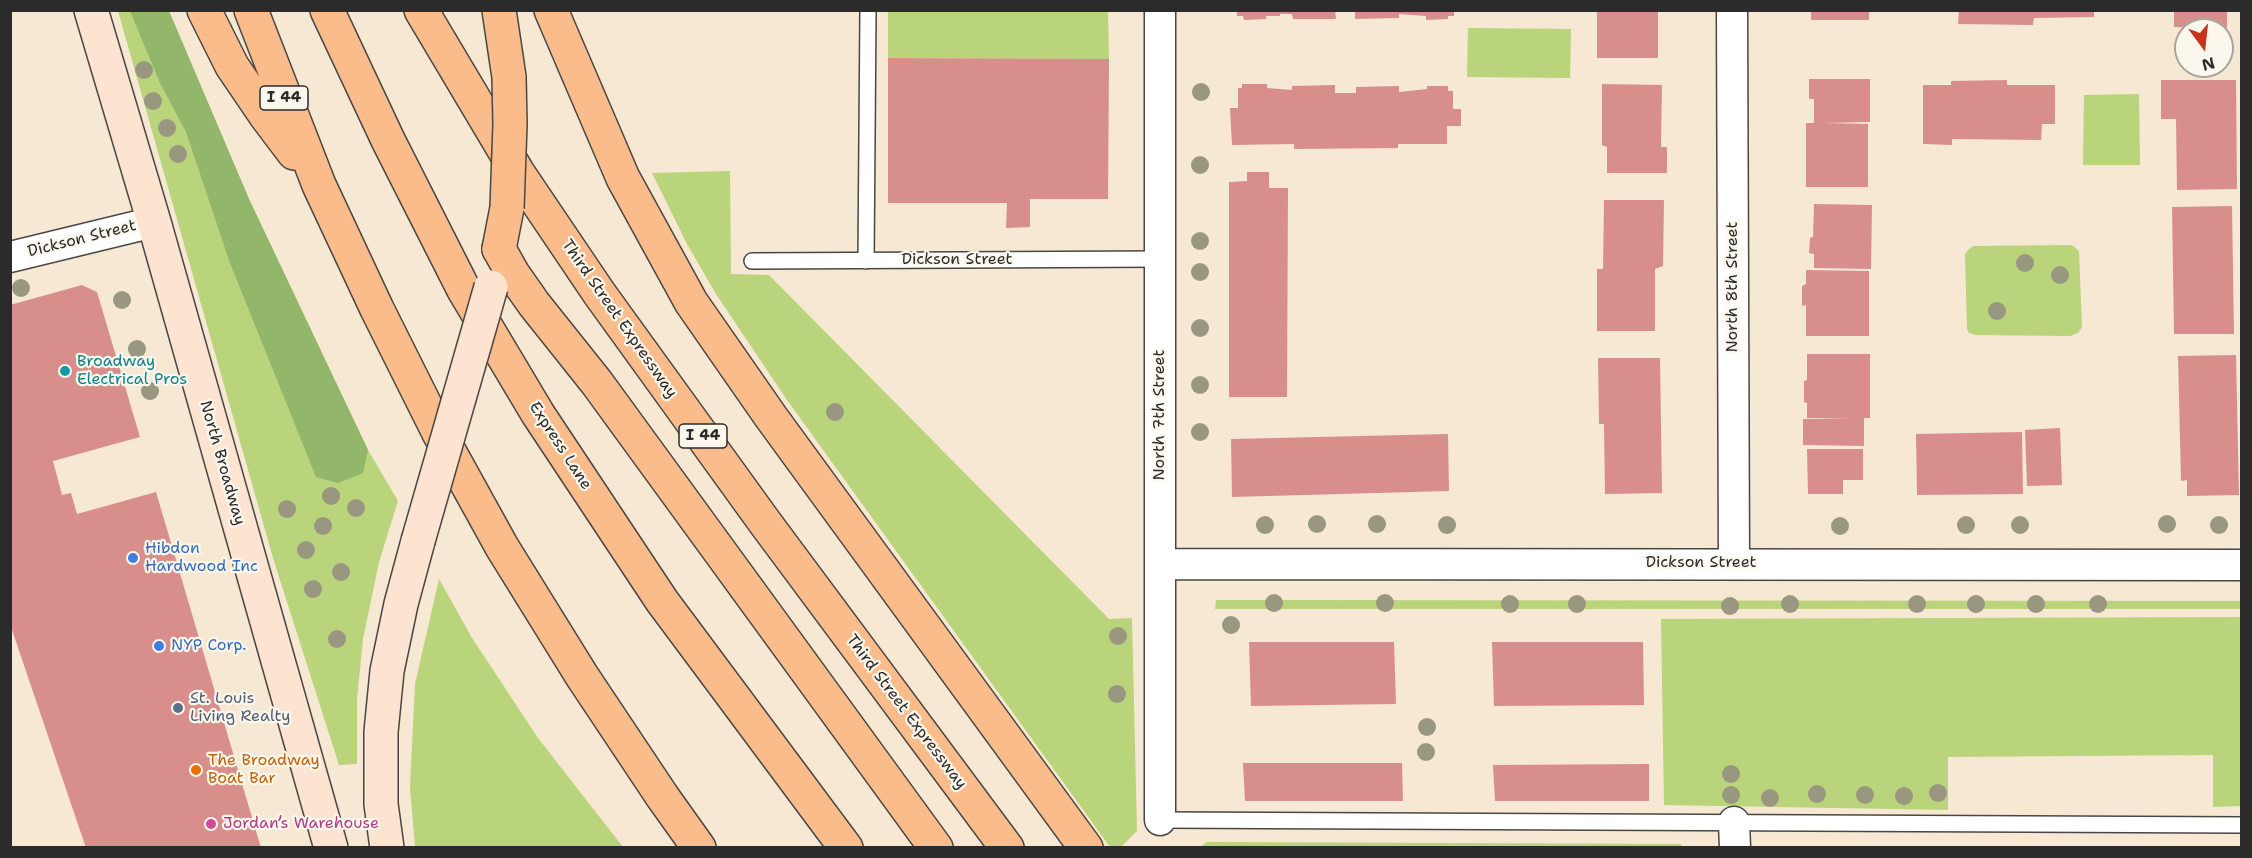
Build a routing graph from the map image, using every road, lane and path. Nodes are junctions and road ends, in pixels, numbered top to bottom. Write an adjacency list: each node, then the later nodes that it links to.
1 (91, 10): 12 (main road, North Broadway)
2 (204, 10): 11 (main road)
3 (250, 10): 11 (main road, I 44)
4 (327, 10): 27 (main road, Express Lane)
5 (421, 10): 29 (main road, Third Street Expressway / I 44)
6 (499, 10): 13 (main road, bridge)
7 (551, 10): 30 (main road)
8 (868, 10): 17 (lane)
9 (1160, 10): 15 (street, North 7th Street)
10 (1732, 10): 18 (street, North 8th Street)
11 (319, 185): 26 (main road, I 44)
12 (154, 222): 14 (street, Dickson Street); 24 (main road, North Broadway)
13 (499, 249): 25 (main road, bridge); 28 (main road)
14 (10, 257)
15 (1161, 260): 17 (lane, Dickson Street); 19 (street, North 7th Street)
16 (752, 261): 17 (lane, Dickson Street)
17 (866, 261)
18 (1734, 563): 19 (street, Dickson Street); 20 (street, Dickson Street)
19 (1160, 564): 21 (street, North 7th Street)
20 (2241, 565)
21 (1160, 820): 23 (lane)
22 (2241, 825): 23 (lane)
23 (1734, 835)
24 (331, 848)
25 (387, 848)
26 (699, 848)
27 (846, 848)
28 (936, 848)
29 (1007, 848)
30 (1086, 848)

